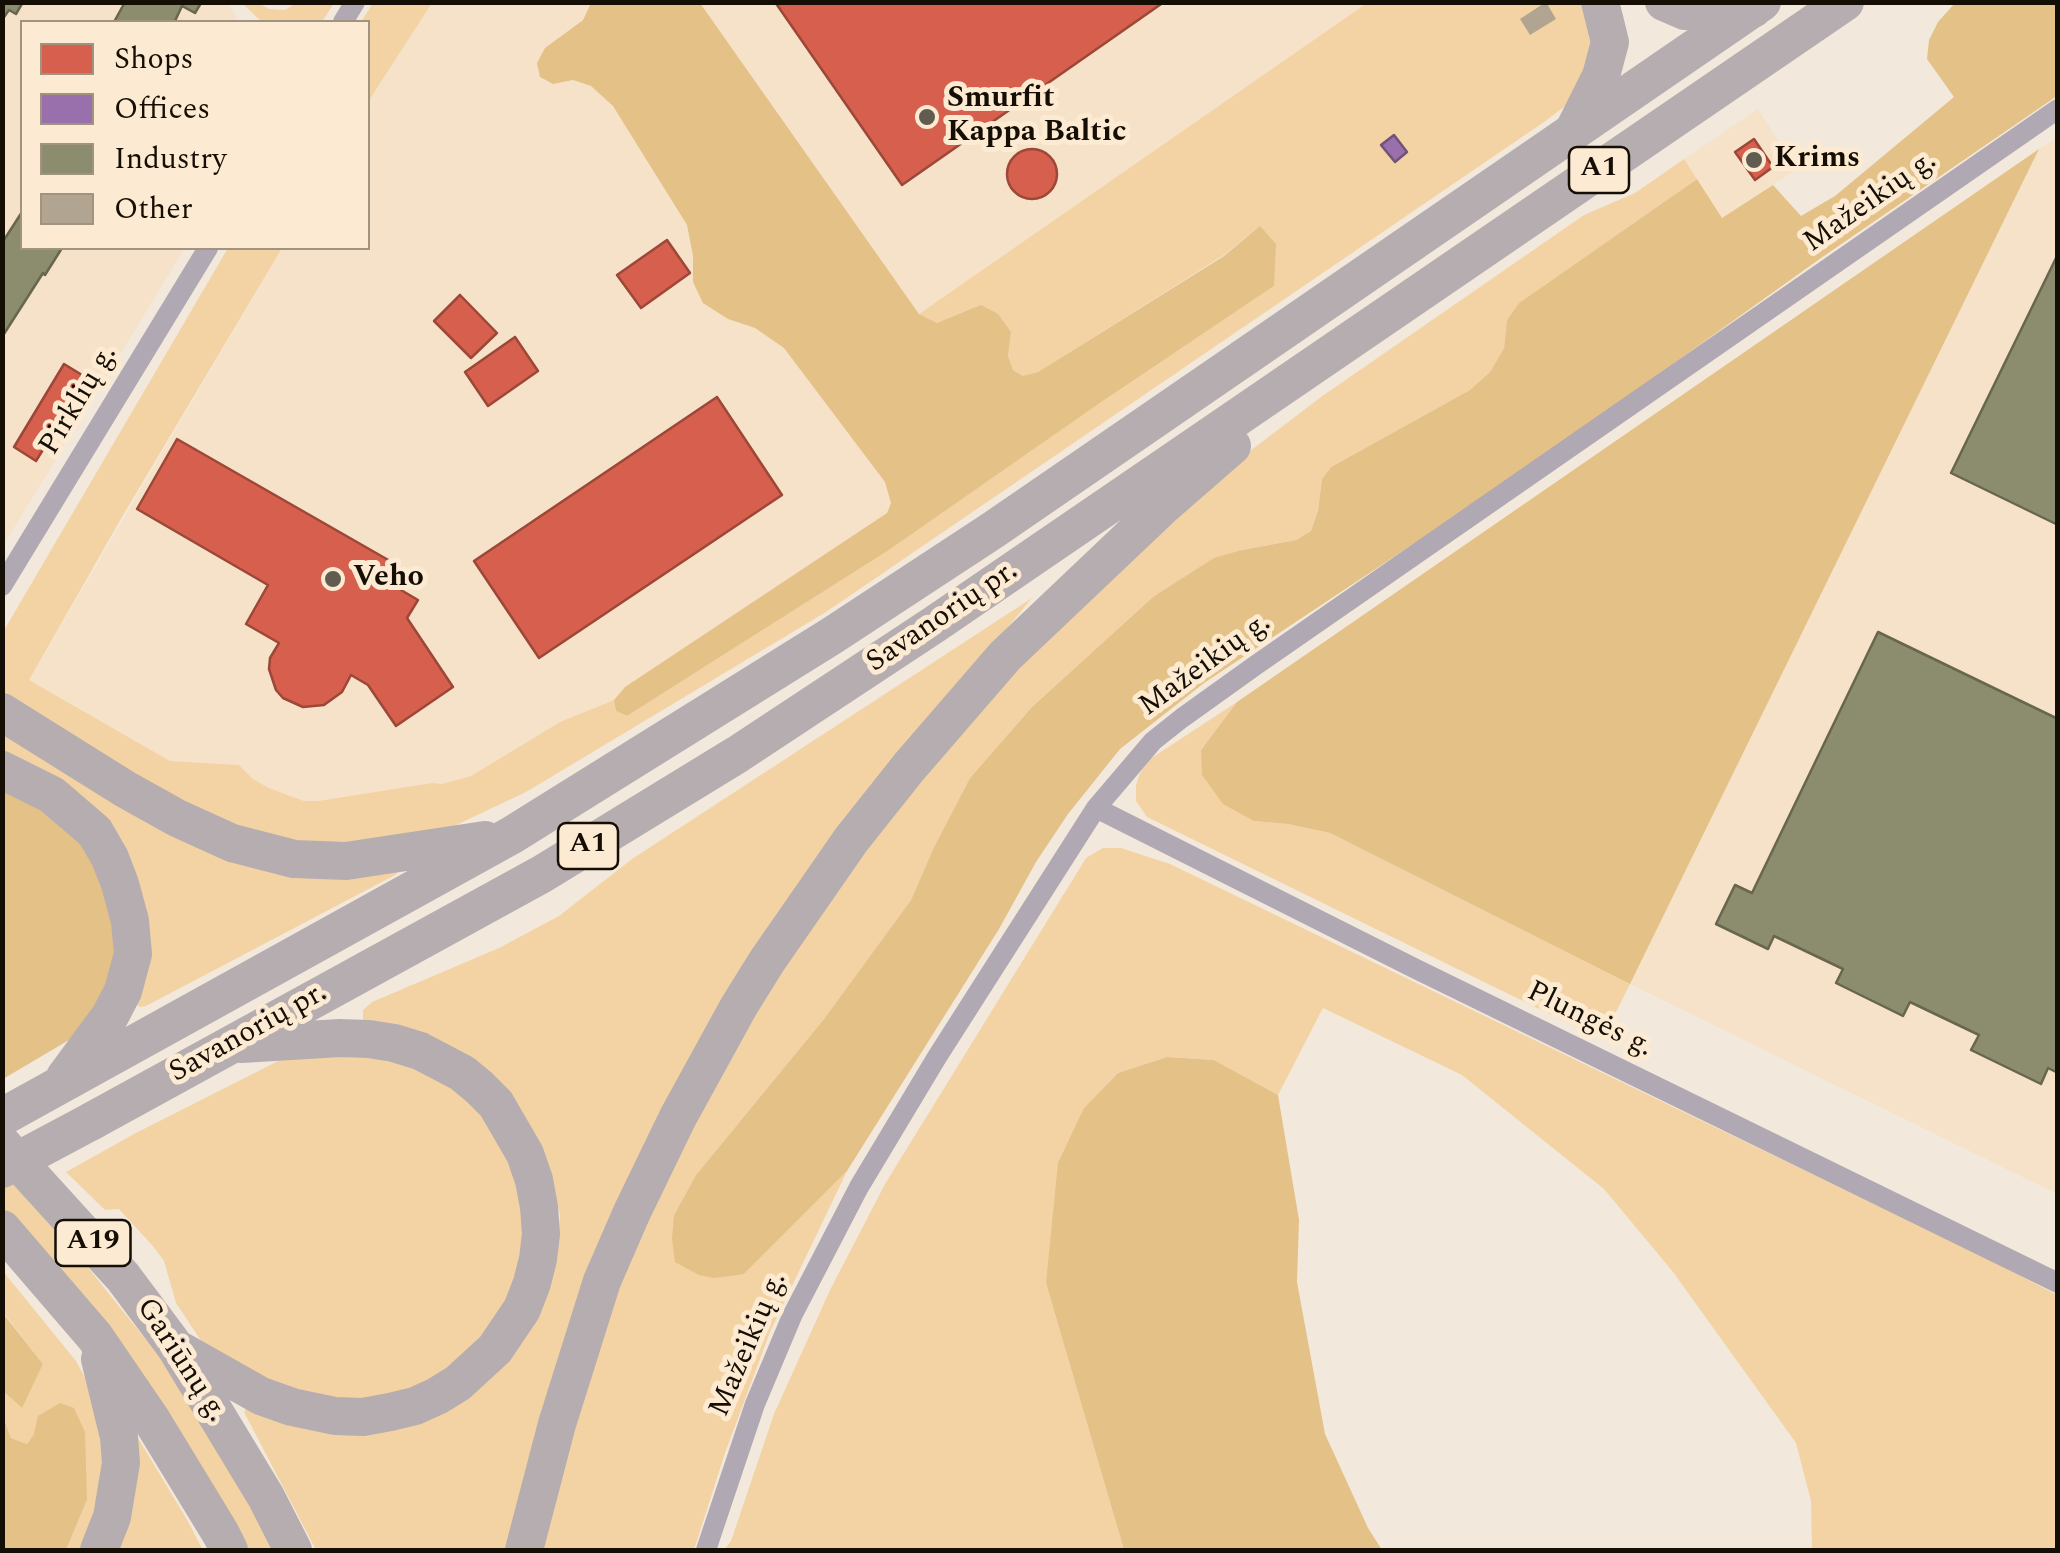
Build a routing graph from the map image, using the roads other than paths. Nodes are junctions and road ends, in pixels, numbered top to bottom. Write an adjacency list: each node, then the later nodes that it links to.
1 (1600, 2): 6 (highway)
2 (1664, 2): 4 (highway)
3 (1844, 2): 8 (highway, Savanorių pr. / A1)
4 (1757, 6): 6 (highway, Savanorių pr. / A1)
5 (2058, 109): 12 (street, Mažeikių g.)
6 (1573, 132): 13 (highway, Savanorių pr. / A1)
7 (207, 250): 9 (street, Pirklių g.)
8 (1354, 339): 14 (highway, Savanorių pr. / A1); 26 (highway)
9 (2, 586)
10 (4, 712): 13 (highway)
11 (4, 772): 15 (highway)
12 (1096, 808): 20 (street, Plungės g.); 27 (street, Mažeikių g.)
13 (512, 836): 15 (highway, Savanorių pr. / A1)
14 (228, 1045): 18 (highway, Savanorių pr. / A1, bridge); 22 (highway)
15 (58, 1087): 16 (highway, Savanorių pr. / A1)
16 (2, 1117)
17 (2, 1144): 22 (highway, Gariūnų g. / A19)
18 (2, 1169)
19 (2, 1229): 21 (highway, Gariūnų g. / A19)
20 (2058, 1283)
21 (94, 1337): 23 (highway); 24 (highway, Gariūnų g. / A19)
22 (176, 1348): 25 (highway, Gariūnų g. / A19)
23 (100, 1550)
24 (229, 1550)
25 (294, 1550)
26 (524, 1550)
27 (706, 1550)

